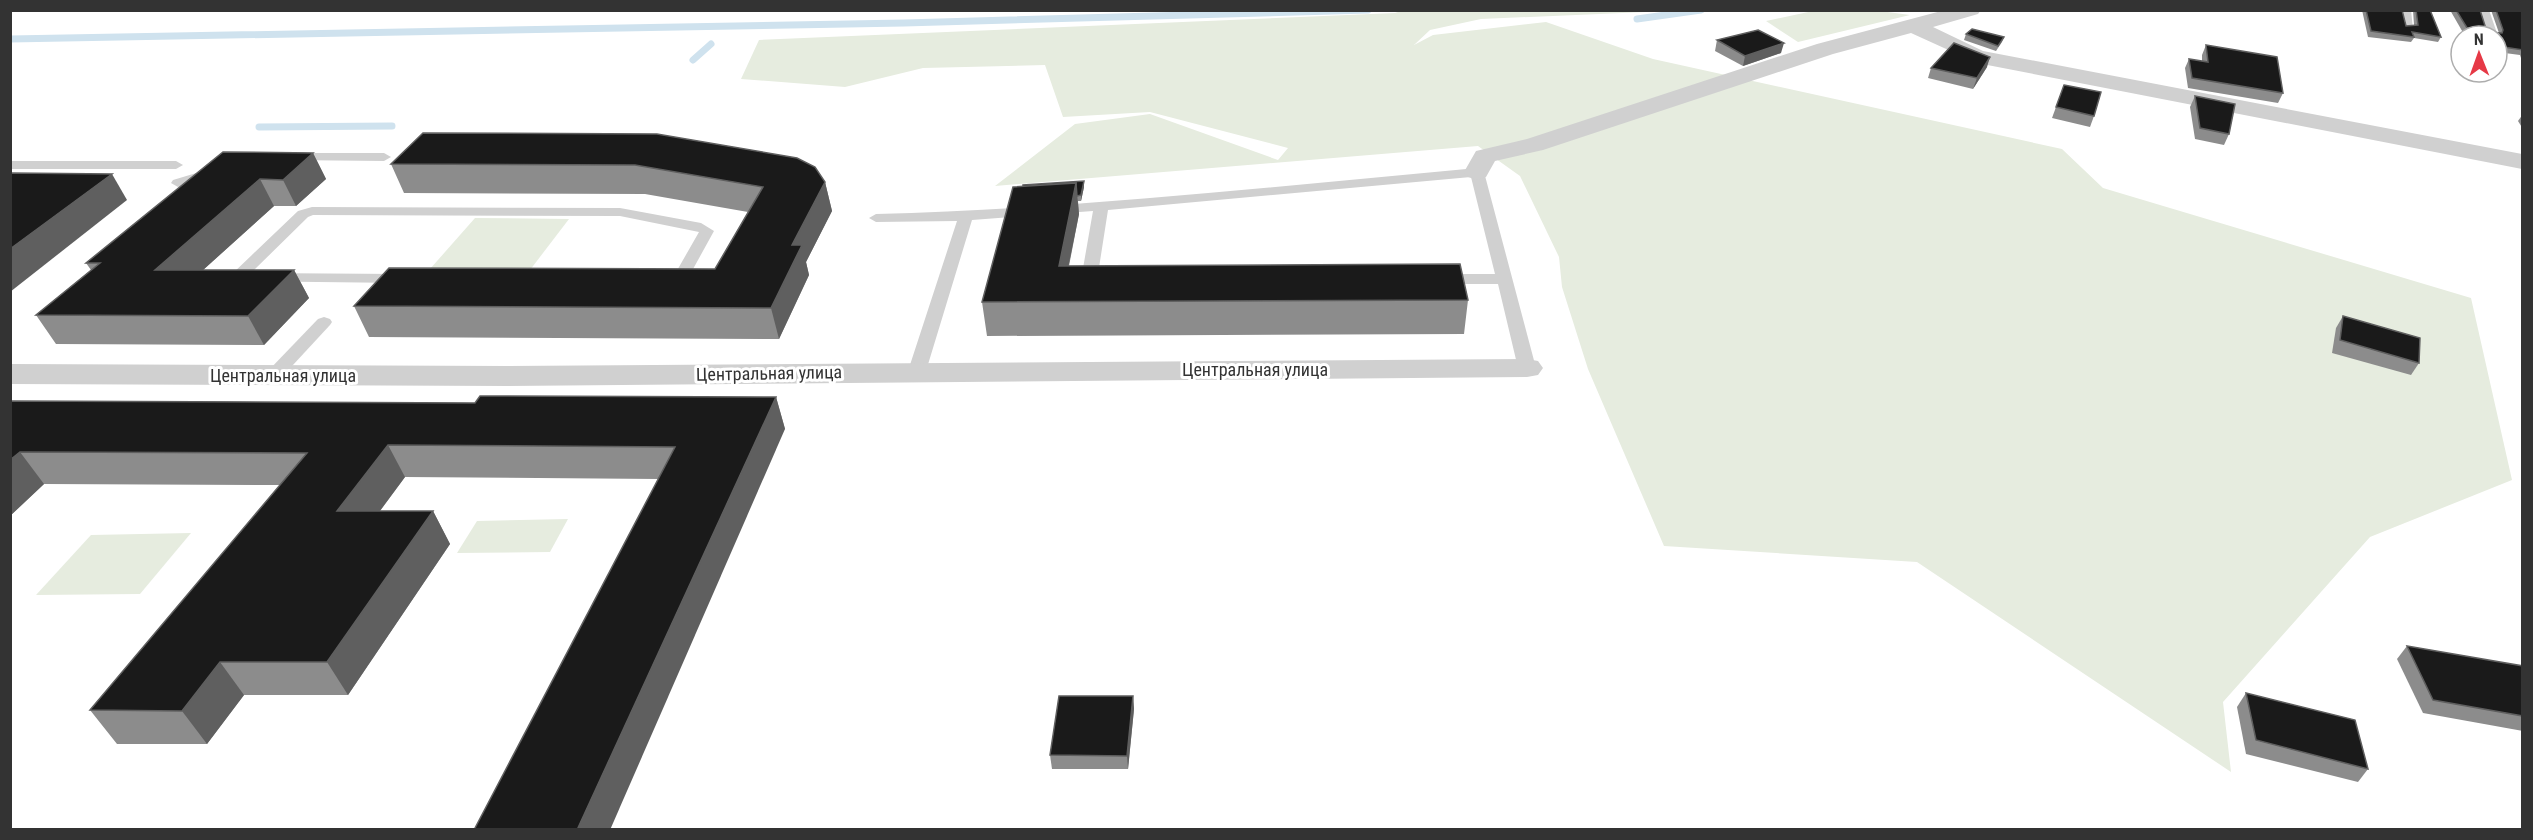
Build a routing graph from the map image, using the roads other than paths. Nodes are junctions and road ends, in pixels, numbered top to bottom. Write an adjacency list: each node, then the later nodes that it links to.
1 (1971, 10): 3 (street)
2 (2405, 10): 4 (lane)
3 (1917, 27): 7 (street); 11 (street)
4 (2409, 27)
5 (384, 157): 6 (lane)
6 (275, 159)
7 (2523, 162)
8 (10, 165): 9 (lane)
9 (176, 165)
10 (224, 170): 12 (lane)
11 (1477, 172): 13 (lane); 18 (lane)
12 (178, 183)
13 (1101, 206): 14 (lane); 19 (lane)
14 (966, 216): 15 (lane); 22 (lane)
15 (876, 218)
16 (373, 279): 16 (lane)
17 (1422, 279): 18 (lane)
18 (1504, 279): 21 (lane)
19 (1115, 281)
20 (324, 322): 24 (lane)
21 (1527, 368): 22 (street, Центральная улица)
22 (917, 371): 24 (street, Центральная улица)
23 (10, 374): 24 (street, Центральная улица)
24 (274, 375)

